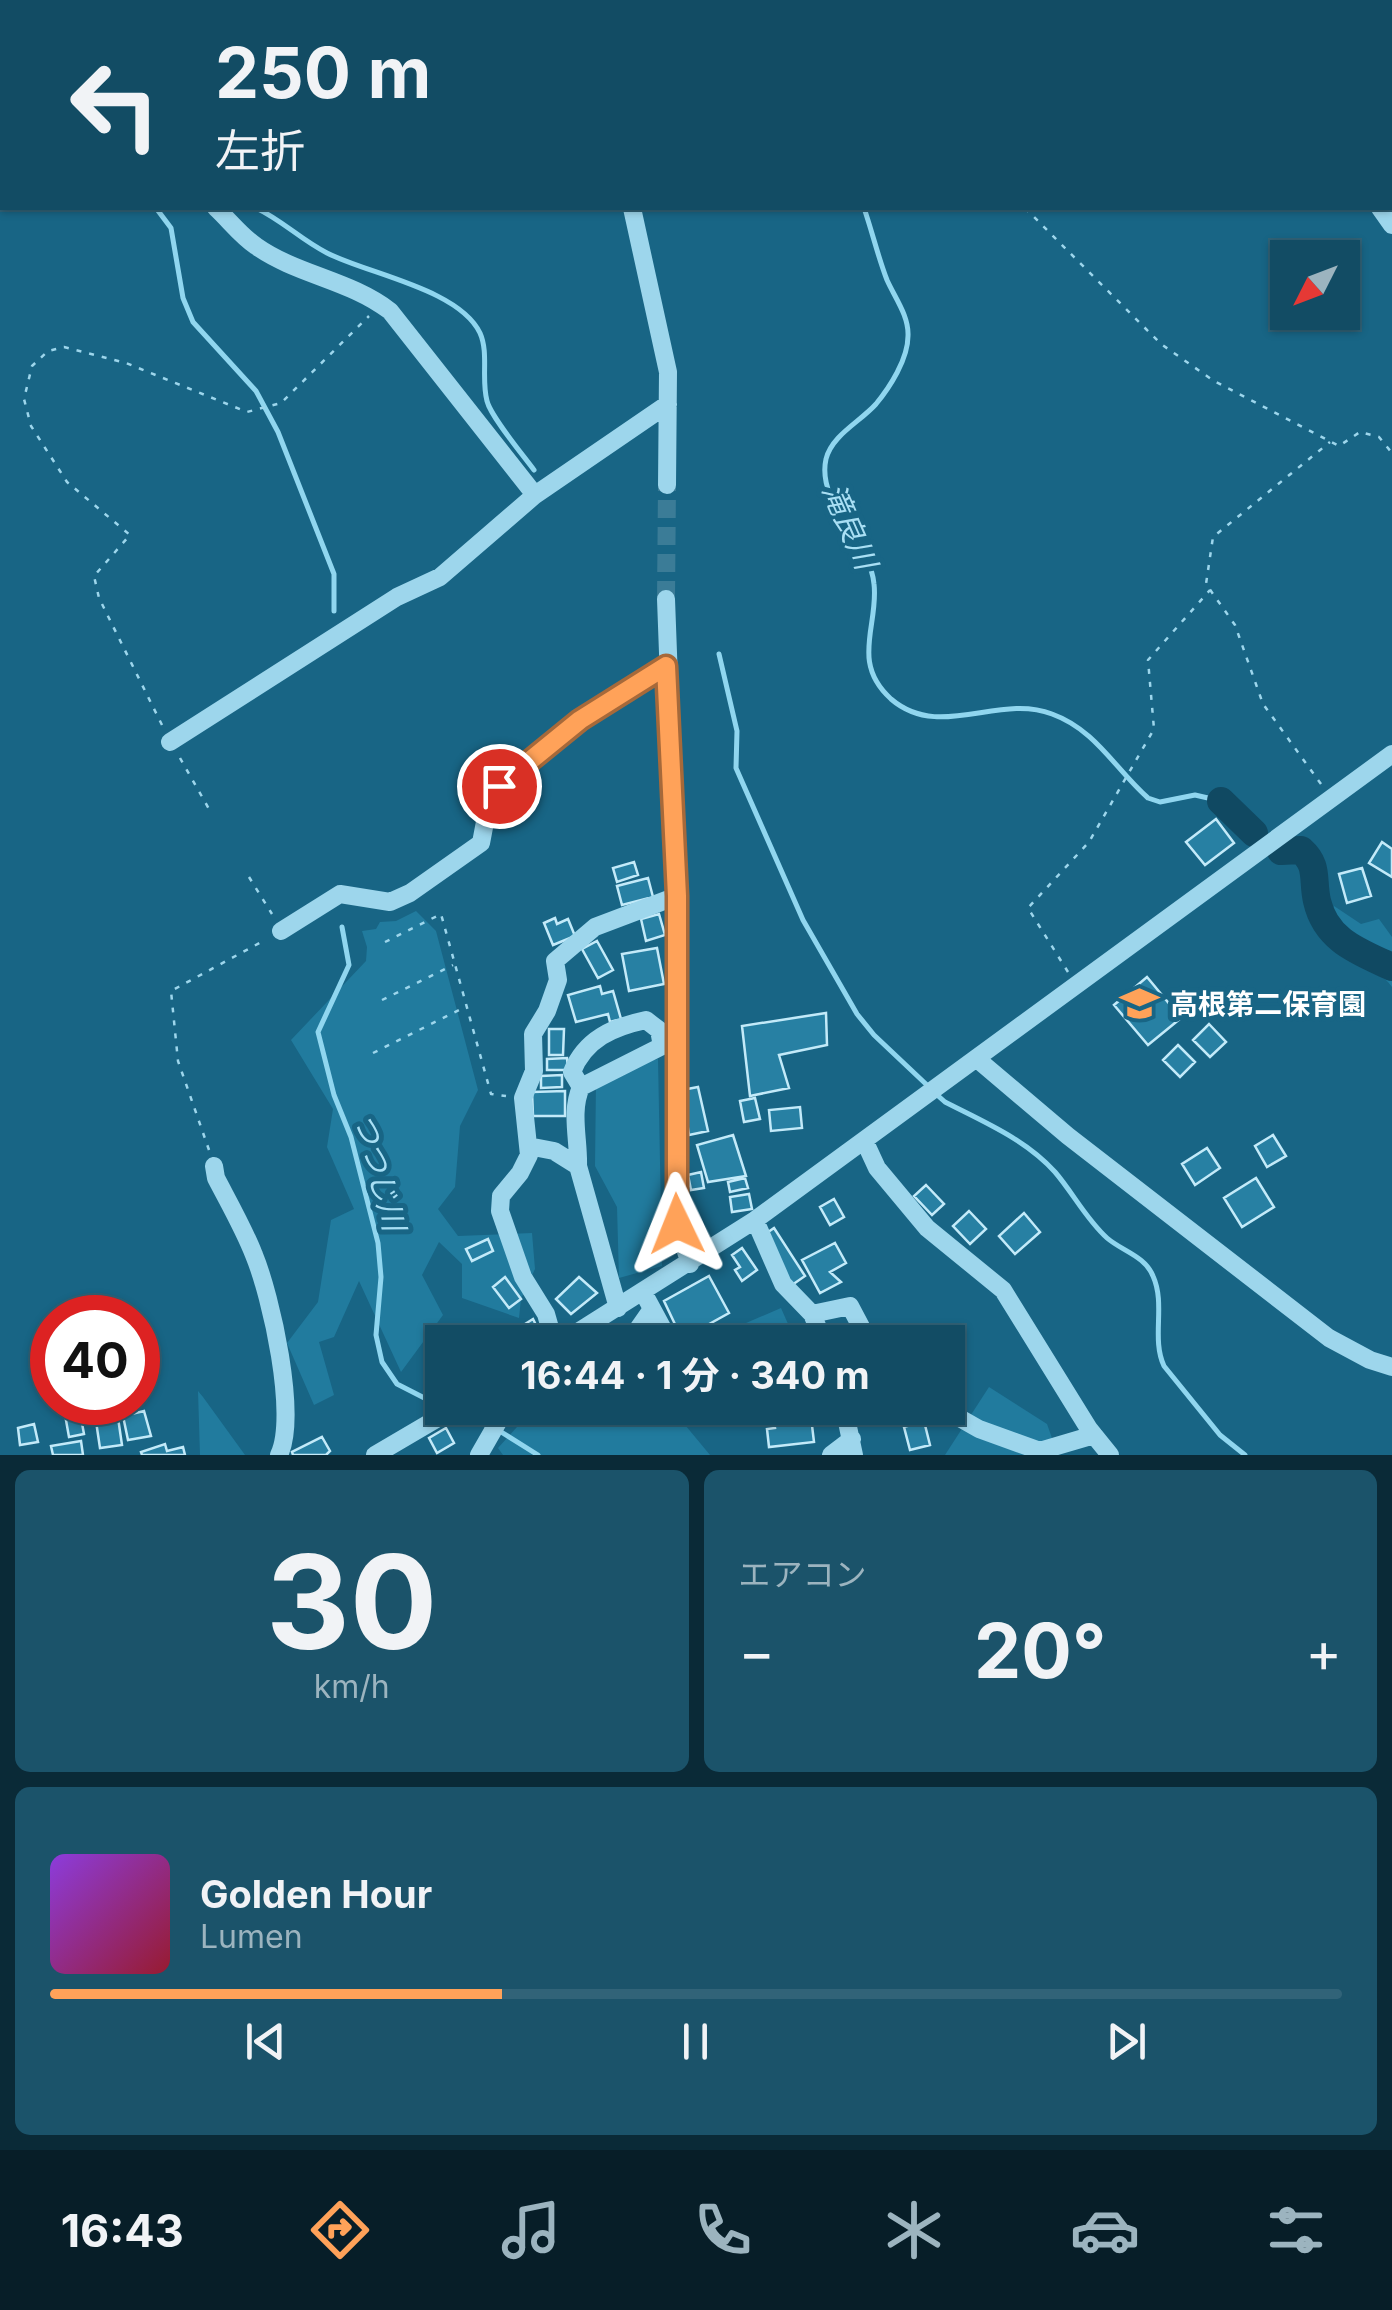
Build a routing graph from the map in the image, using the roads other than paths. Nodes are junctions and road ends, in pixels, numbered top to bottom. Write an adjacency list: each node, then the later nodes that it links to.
1 (218, 210): 5 (street)
2 (632, 210): 3 (street)
3 (668, 404): 4 (street); 5 (street)
4 (667, 485)
5 (536, 495): 8 (street)
6 (666, 599): 7 (street)
7 (666, 666): 10 (street); 11 (street)
8 (170, 742)
9 (1392, 754): 13 (street)
10 (677, 896): 12 (street); 16 (street)
11 (281, 931)
12 (669, 1042): 14 (street); 14 (street); 20 (street)
13 (977, 1059): 15 (street); 30 (street)
14 (581, 1087): 18 (street)
15 (865, 1142): 19 (street); 34 (street)
16 (528, 1146): 18 (street); 24 (street)
17 (214, 1166): 36 (street)
18 (578, 1166): 22 (street)
19 (755, 1220): 20 (street); 23 (street)
20 (690, 1264): 21 (street)
21 (648, 1301): 22 (street); 26 (street); 27 (street)
22 (618, 1308): 25 (street)
23 (812, 1314): 28 (street); 29 (street)
24 (549, 1325)
25 (590, 1325)
26 (637, 1325)
27 (661, 1325)
28 (817, 1325)
29 (860, 1325)
30 (1392, 1367)
31 (965, 1422): 34 (street)
32 (426, 1425): 37 (street)
33 (496, 1425): 38 (street)
34 (1094, 1436): 40 (street)
35 (853, 1447): 39 (street)
36 (279, 1455)
37 (375, 1455)
38 (479, 1455)
39 (831, 1455)
40 (1110, 1455)

